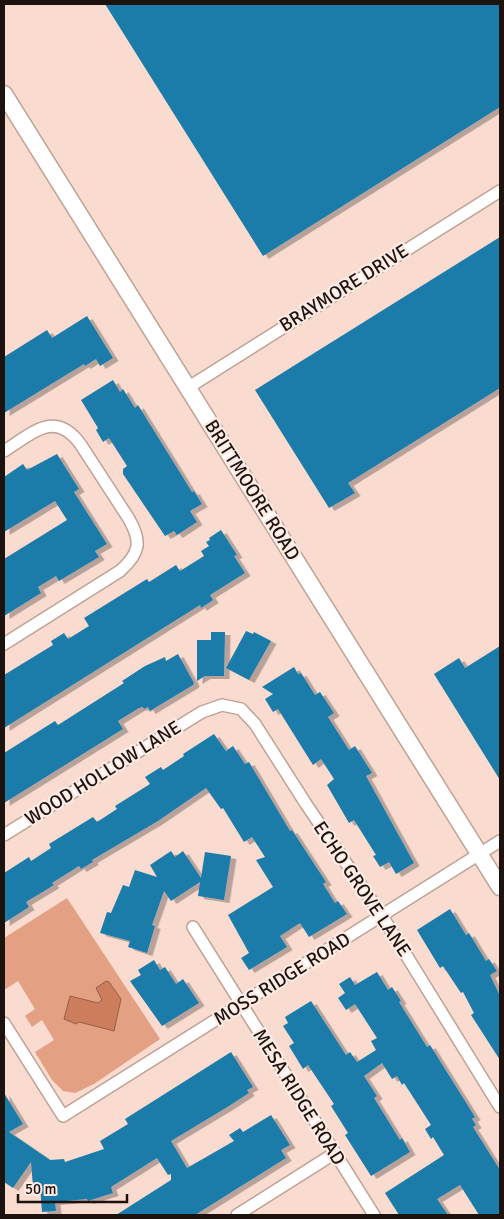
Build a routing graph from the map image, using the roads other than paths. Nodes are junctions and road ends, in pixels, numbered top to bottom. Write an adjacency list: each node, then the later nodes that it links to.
1 (4, 94): 3 (main road, BRITTMOORE ROAD)
2 (500, 191): 3 (street, BRAYMORE DRIVE)
3 (189, 387): 9 (main road, BRITTMOORE ROAD)
4 (4, 451): 5 (street)
5 (4, 644)
6 (202, 712): 7 (street, WOOD HOLLOW LANE); 11 (street, ECHO GROVE LANE)
7 (4, 835)
8 (500, 841): 9 (street, MOSS RIDGE ROAD)
9 (480, 854): 10 (main road, BRITTMOORE ROAD); 11 (street, MOSS RIDGE ROAD)
10 (500, 887)
11 (382, 916): 13 (street, MOSS RIDGE ROAD); 15 (street, ECHO GROVE LANE)
12 (193, 927): 13 (street, MESA RIDGE ROAD)
13 (241, 1004): 14 (street, MOSS RIDGE ROAD); 16 (street, MESA RIDGE ROAD)
14 (4, 1023)
15 (500, 1106)
16 (335, 1153): 17 (street); 18 (street, MESA RIDGE ROAD)
17 (236, 1215)
18 (374, 1215)

